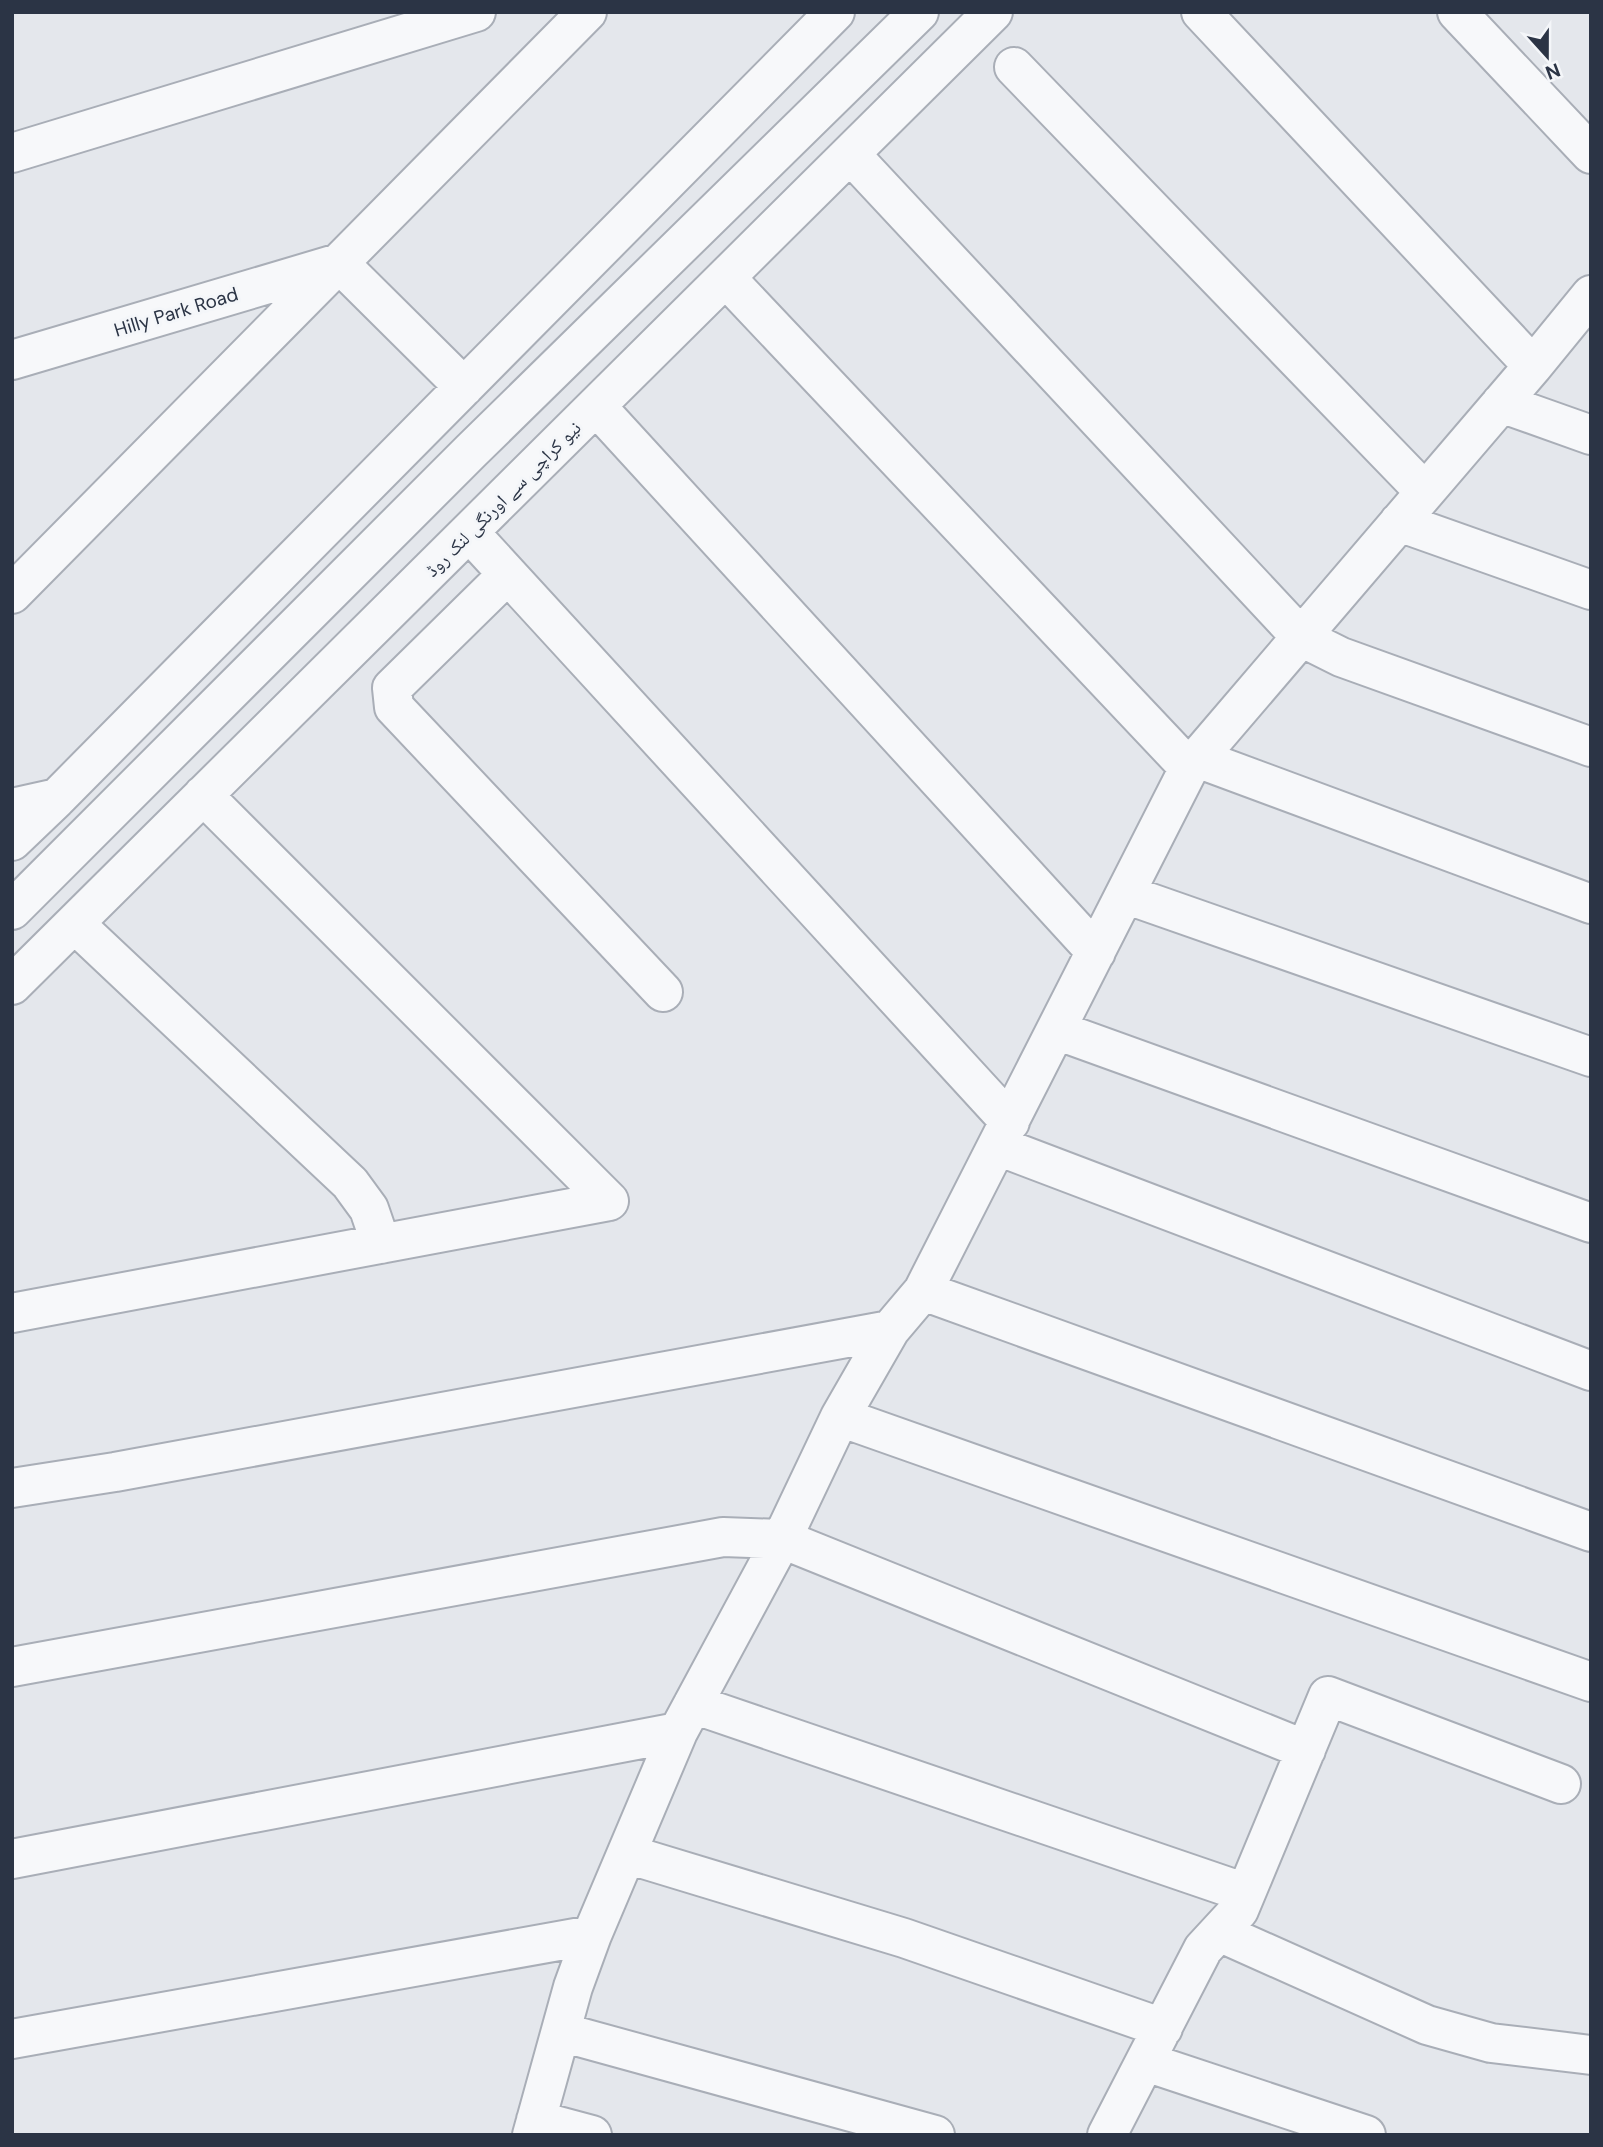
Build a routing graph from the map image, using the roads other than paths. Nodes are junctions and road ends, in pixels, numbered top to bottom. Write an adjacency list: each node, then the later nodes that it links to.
1 (476, 12): 11 (street)
2 (587, 12): 14 (street)
3 (835, 12): 19 (street)
4 (919, 12): 9 (street)
5 (993, 12): 10 (street, نیو کراچی سے اورنگی لنک روڈ)
6 (1201, 12): 18 (street)
7 (1458, 12): 12 (street)
8 (1014, 67): 23 (street)
9 (850, 80): 10 (street); 38 (street)
10 (889, 117): 13 (street, نیو کراچی سے اورنگی لنک روڈ)
11 (12, 153)
12 (1591, 154)
13 (851, 155): 15 (street, نیو کراچی سے اورنگی لنک روڈ); 29 (street)
14 (340, 263): 17 (street, Hilly Park Road); 19 (street); 28 (street)
15 (726, 278): 21 (street, نیو کراچی سے اورنگی لنک روڈ); 31 (street)
16 (1591, 295): 18 (street)
17 (12, 360)
18 (1533, 366): 20 (street)
19 (464, 387): 33 (street)
20 (1501, 403): 22 (street); 23 (street)
21 (596, 406): 25 (street, نیو کراچی سے اورنگی لنک روڈ); 40 (street)
22 (1591, 435)
23 (1425, 492): 24 (street)
24 (1399, 522): 27 (street); 29 (street)
25 (469, 533): 26 (street); 32 (street, نیو کراچی سے اورنگی لنک روڈ)
26 (508, 575): 42 (street); 45 (street)
27 (1591, 590)
28 (12, 594)
29 (1301, 637): 30 (street); 31 (street)
30 (1591, 747)
31 (1193, 763): 36 (street); 37 (street)
32 (203, 795): 39 (street, نیو کراچی سے اورنگی لنک روڈ); 47 (street)
33 (57, 798): 34 (street); 35 (street)
34 (12, 808)
35 (12, 841)
36 (1125, 894): 40 (street); 44 (street)
37 (1591, 904)
38 (12, 910)
39 (75, 924): 41 (street, نیو کراچی سے اورنگی لنک روڈ); 47 (street)
40 (1096, 951): 43 (street)
41 (12, 985)
42 (663, 992)
43 (1056, 1030): 45 (street); 46 (street)
44 (1591, 1057)
45 (1004, 1134): 48 (street); 51 (street)
46 (1591, 1223)
47 (381, 1244): 49 (street)
48 (923, 1291): 50 (street); 54 (street)
49 (12, 1313)
50 (890, 1330): 52 (street); 53 (street)
51 (1591, 1371)
52 (841, 1417): 55 (street); 57 (street)
53 (12, 1488)
54 (1591, 1532)
55 (782, 1539): 56 (street); 58 (street); 59 (street)
56 (12, 1667)
57 (1591, 1682)
58 (686, 1718): 61 (street); 62 (street); 63 (street)
59 (1306, 1750): 60 (street); 63 (street)
60 (1561, 1784)
61 (627, 1854): 65 (street); 66 (street)
62 (12, 1859)
63 (1246, 1893): 64 (street)
64 (1219, 1932): 66 (street); 69 (street)
65 (592, 1935): 67 (street); 68 (street)
66 (1163, 2028): 70 (street)
67 (561, 2032): 71 (street); 73 (street)
68 (12, 2039)
69 (1591, 2055)
70 (1146, 2062): 74 (street); 75 (street)
71 (534, 2127): 72 (street)
72 (592, 2135)
73 (935, 2135)
74 (1107, 2135)
75 (1366, 2135)

